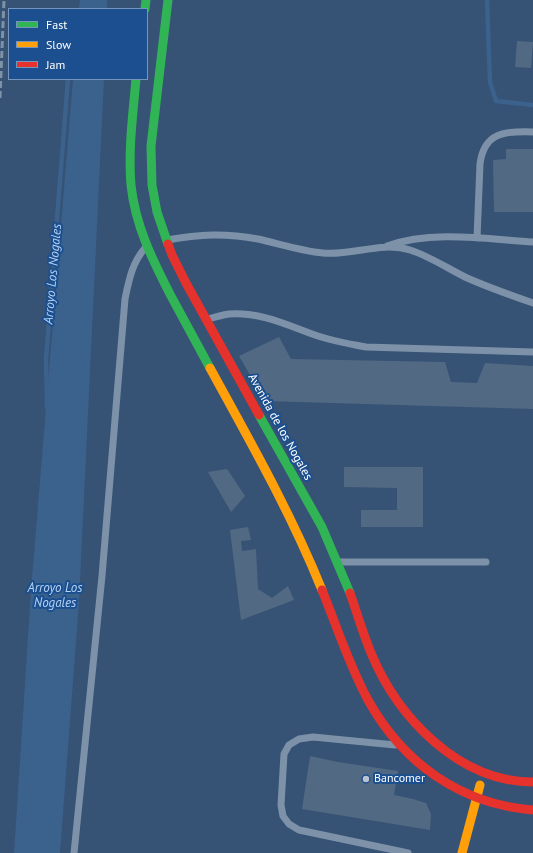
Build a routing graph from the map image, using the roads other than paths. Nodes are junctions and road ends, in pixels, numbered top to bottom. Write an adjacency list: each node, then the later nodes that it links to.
1 (168, 0): 6 (main road, Avenida de los Nogales)
2 (136, 80): 6 (main road, Avenida de los Nogales)
3 (533, 132): 4 (lane)
4 (477, 238): 5 (lane); 7 (lane)
5 (533, 242)
6 (157, 243): 7 (lane); 9 (main road, Avenida de los Nogales); 13 (main road, Avenida de los Nogales); 18 (lane)
7 (383, 247): 8 (lane)
8 (533, 303)
9 (206, 319): 10 (lane); 11 (main road, Avenida de los Nogales)
10 (533, 352)
11 (337, 562): 12 (lane); 14 (main road, Avenida de los Nogales)
12 (486, 562)
13 (401, 746): 16 (main road, Avenida de los Nogales); 19 (lane)
14 (483, 773): 15 (main road, Avenida de los Nogales); 16 (main road)
15 (533, 782)
16 (476, 798): 17 (main road, Avenida de los Nogales); 20 (main road)
17 (533, 810)
18 (74, 853)
19 (408, 853)
20 (462, 853)

